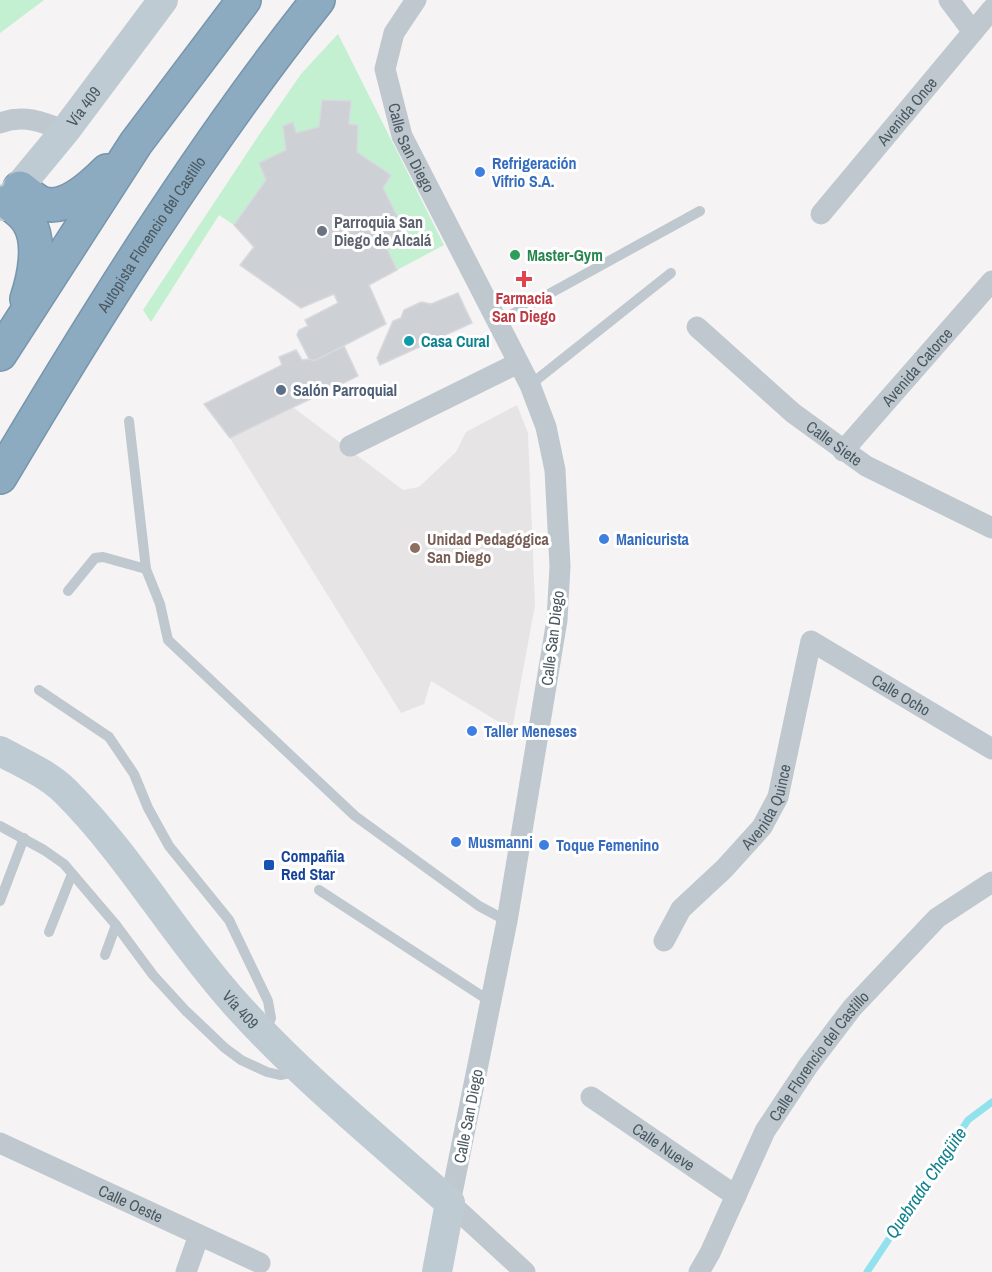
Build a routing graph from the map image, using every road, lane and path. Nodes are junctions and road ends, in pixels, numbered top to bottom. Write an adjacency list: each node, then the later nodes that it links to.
1 (163, 0): 9 (street, Vía 409)
2 (244, 0): 10 (highway)
3 (318, 0): 24 (highway, Autopista Florencio del Castillo)
4 (416, 0): 16 (street, Calle San Diego)
5 (949, 0): 7 (street)
6 (992, 9): 7 (street, Avenida Once)
7 (973, 32): 13 (street, Avenida Once)
8 (0, 123): 9 (street)
9 (66, 131): 11 (street, Vía 409)
10 (136, 143): 11 (highway); 18 (highway)
11 (9, 200): 18 (highway)
12 (700, 211): 16 (lane)
13 (821, 214)
14 (671, 273): 20 (lane)
15 (992, 281): 23 (street, Avenida Catorce)
16 (498, 322): 19 (street, Calle San Diego)
17 (697, 327): 23 (street, Calle Siete)
18 (7, 343)
19 (519, 363): 20 (street, Calle San Diego); 22 (street)
20 (530, 385): 38 (street, Calle San Diego)
21 (129, 421): 26 (lane)
22 (350, 446)
23 (843, 451): 25 (street, Calle Siete)
24 (0, 477)
25 (992, 528)
26 (146, 569): 27 (lane); 38 (lane)
27 (68, 591)
28 (811, 641): 30 (street, Calle Ocho); 41 (street, Avenida Quince)
29 (39, 690): 44 (lane)
30 (992, 749)
31 (0, 752): 44 (street, Vía 409)
32 (0, 826): 33 (lane)
33 (24, 838): 34 (lane); 37 (lane)
34 (72, 874): 39 (lane); 40 (lane)
35 (992, 882): 48 (street, Calle Florencio del Castillo)
36 (319, 890): 43 (lane)
37 (0, 901)
38 (507, 921): 43 (street, Calle San Diego)
39 (116, 926): 42 (lane); 45 (lane)
40 (49, 932)
41 (664, 941)
42 (105, 955)
43 (491, 1002): 49 (street, Calle San Diego)
44 (265, 1034): 45 (street, Vía 409)
45 (302, 1070): 49 (street, Vía 409)
46 (591, 1098): 48 (street, Calle Nueve)
47 (0, 1143): 50 (street, Calle Oeste)
48 (736, 1196): 55 (street, Calle Florencio del Castillo)
49 (450, 1203): 53 (street); 54 (street)
50 (199, 1235): 51 (street, Calle Oeste); 52 (street)
51 (260, 1263)
52 (186, 1272)
53 (437, 1272)
54 (525, 1272)
55 (699, 1272)

